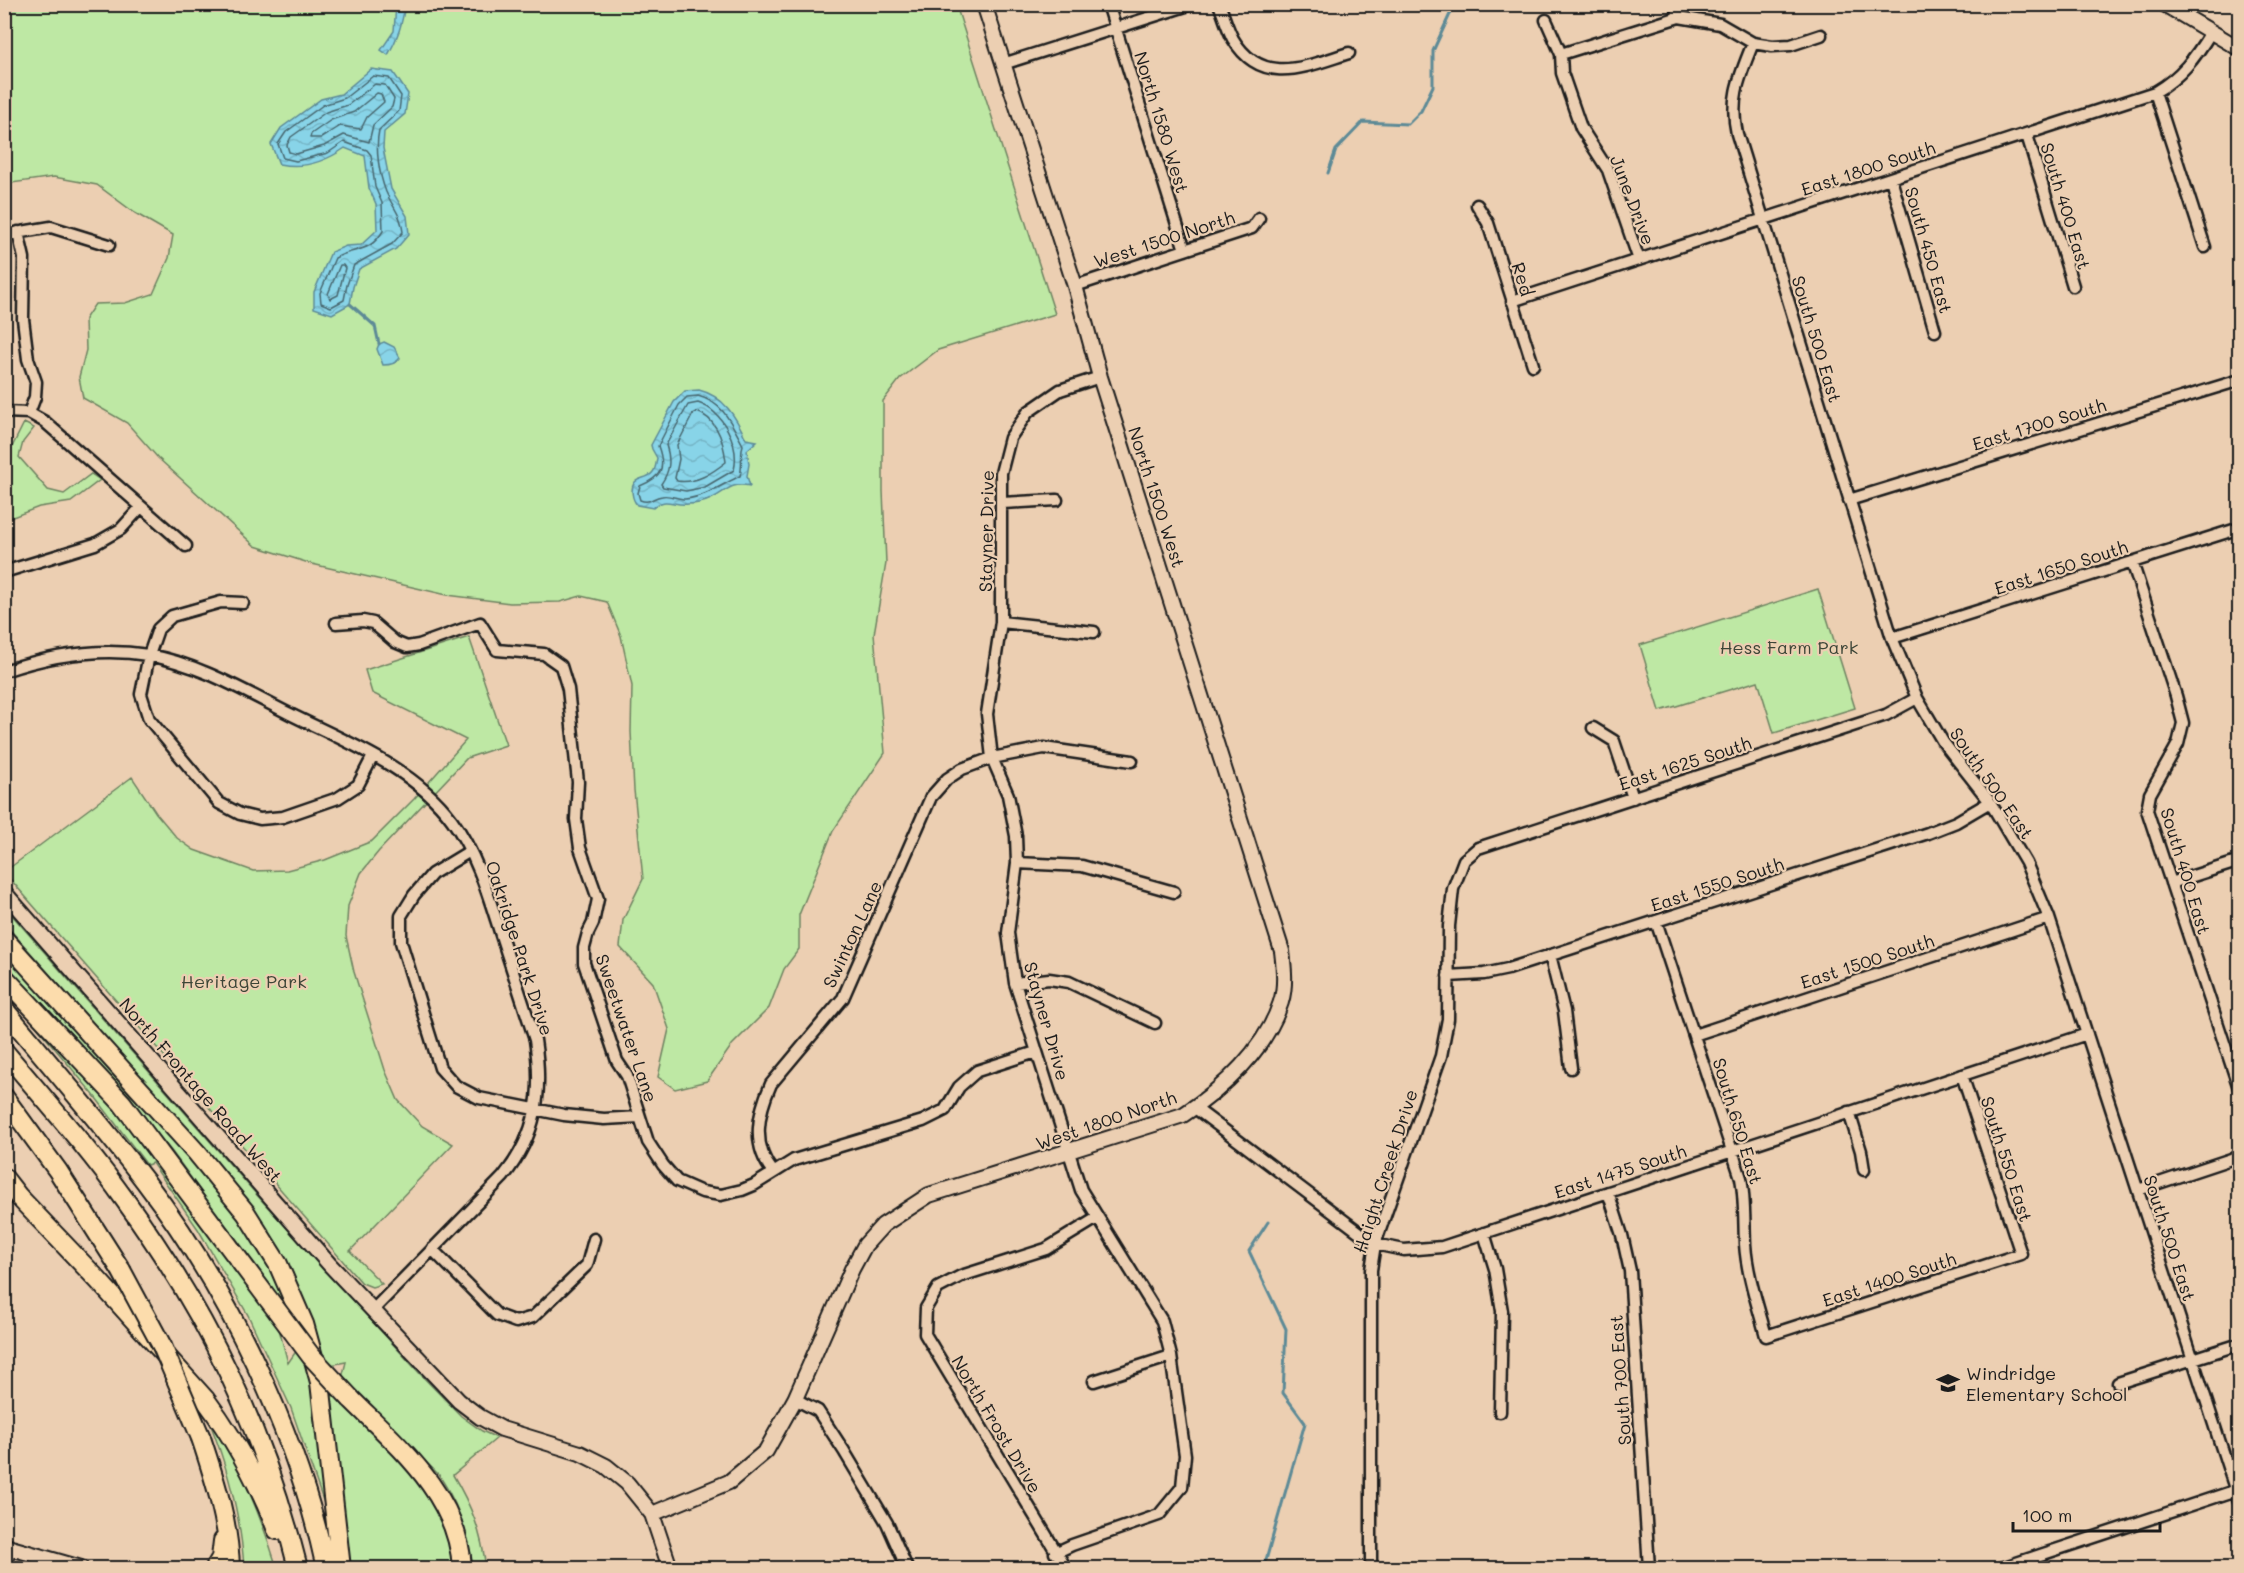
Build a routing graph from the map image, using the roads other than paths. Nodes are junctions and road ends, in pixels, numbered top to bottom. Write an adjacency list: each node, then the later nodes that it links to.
1 (984, 4): 16 (street, North 1500 West)
2 (1108, 4): 9 (street, North 1580 West)
3 (1192, 4): 9 (street)
4 (1219, 4): 14 (street)
5 (1675, 4): 7 (street)
6 (2164, 4): 10 (street)
7 (1679, 17): 12 (street); 15 (street)
8 (1546, 20): 15 (street, June Drive)
9 (1115, 29): 16 (street); 27 (street, North 1580 West)
10 (2211, 32): 13 (street); 17 (street, East 1800 South)
11 (1821, 35): 12 (street)
12 (1753, 43): 22 (street, South 500 East)
13 (2240, 49)
14 (1350, 53)
15 (1561, 54): 28 (street, June Drive)
16 (1003, 64): 29 (street, North 1500 West)
17 (2155, 92): 18 (street, East 1800 South); 26 (street)
18 (2027, 135): 19 (street, East 1800 South); 30 (street, South 400 East)
19 (1891, 179): 22 (street, East 1800 South); 32 (street, South 450 East)
20 (1477, 205): 31 (street, Red)
21 (1259, 218): 27 (street, West 1500 North)
22 (1763, 219): 28 (street, East 1800 South); 39 (street, South 500 East)
23 (18, 232): 24 (street); 25 (street); 37 (street)
24 (4, 236)
25 (109, 245)
26 (2205, 247)
27 (1185, 250): 29 (street, West 1500 North)
28 (1639, 260): 31 (street, East 1800 South)
29 (1075, 286): 34 (street, North 1500 West)
30 (2073, 286)
31 (1512, 301): 33 (street, Red)
32 (1935, 331)
33 (1533, 365)
34 (1100, 377): 40 (street, Stayner Drive); 74 (street, North 1500 West)
35 (2240, 380): 39 (street, East 1700 South)
36 (4, 412): 37 (street)
37 (29, 413): 41 (street)
38 (1057, 500): 40 (street)
39 (1849, 500): 50 (street, South 500 East)
40 (1002, 503): 48 (street, Stayner Drive)
41 (141, 507): 43 (street); 45 (street)
42 (2240, 528): 44 (street, East 1650 South)
43 (186, 546)
44 (2132, 562): 50 (street, East 1650 South); 64 (street, South 400 East)
45 (4, 572)
46 (243, 603): 51 (street)
47 (336, 622): 89 (street, Sweetwater Lane)
48 (1001, 622): 49 (street); 56 (street, Stayner Drive)
49 (1094, 632)
50 (1892, 638): 53 (street, South 500 East)
51 (149, 655): 52 (street, Oakridge Park Drive); 55 (street, Oakridge Park Drive); 55 (street)
52 (4, 671)
53 (1917, 698): 58 (street, East 1625 South); 59 (street, South 500 East)
54 (1593, 728): 58 (street)
55 (373, 756): 60 (street, Oakridge Park Drive)
56 (992, 758): 57 (street, Swinton Lane); 63 (street, Stayner Drive); 94 (street, Swinton Lane)
57 (1132, 761)
58 (1633, 798): 61 (street, East 1625 South)
59 (1990, 802): 67 (street, South 500 East); 68 (street, East 1550 South)
60 (470, 851): 86 (street, Oakridge Park Drive); 86 (street)
61 (1464, 860): 72 (street, Haight Creek Drive)
62 (2240, 861): 64 (street)
63 (1017, 863): 66 (street); 73 (street, Stayner Drive)
64 (2171, 883): 83 (street, South 400 East)
65 (4, 892): 105 (street, North Frontage Road West)
66 (1174, 892)
67 (2049, 918): 77 (street, South 500 East); 78 (street, East 1500 South)
68 (1656, 921): 70 (street, East 1550 South); 78 (street, South 650 East)
69 (4, 939): 127 (highway)
70 (1550, 955): 72 (street, East 1550 South); 81 (street)
71 (4, 976): 128 (highway, bridge)
72 (1448, 976): 102 (street, Haight Creek Drive)
73 (1015, 983): 76 (street); 80 (street, Stayner Drive)
74 (1281, 1002): 85 (street, West 1800 North)
75 (4, 1009): 126 (highway)
76 (1155, 1023)
77 (2087, 1034): 82 (street, East 1475 South); 97 (street, South 500 East)
78 (1694, 1035): 90 (street, South 650 East)
79 (4, 1051): 125 (highway)
80 (1036, 1052): 91 (street, Stayner Drive); 94 (street, Sweetwater Lane)
81 (1571, 1068)
82 (1962, 1075): 88 (street, East 1475 South); 104 (street, South 550 East)
83 (2240, 1091)
84 (4, 1097): 96 (highway)
85 (1195, 1108): 91 (street, West 1800 North); 102 (street, East 1475 South)
86 (536, 1109): 89 (street); 103 (street, Oakridge Park Drive)
87 (4, 1111): 96 (highway)
88 (1849, 1112): 90 (street, East 1475 South); 93 (street)
89 (640, 1117): 94 (street, Sweetwater Lane)
90 (1733, 1151): 98 (street, East 1475 South); 106 (street, South 650 East)
91 (1070, 1152): 99 (street, Stayner Drive); 112 (street, West 1800 North)
92 (2240, 1156): 97 (street)
93 (1864, 1170)
94 (773, 1172)
95 (4, 1178): 124 (highway)
96 (67, 1188): 117 (highway, bridge)
97 (2138, 1190): 109 (street, South 500 East)
98 (1608, 1192): 100 (street, East 1475 South); 133 (street, South 700 East)
99 (1097, 1218): 108 (street, Stayner Drive); 119 (street, North Frost Drive)
100 (1484, 1233): 102 (street, East 1475 South); 113 (street)
101 (594, 1239): 103 (street)
102 (1375, 1244): 132 (street, Haight Creek Drive)
103 (432, 1249): 105 (street, Oakridge Park Drive)
104 (2021, 1254): 106 (street, East 1400 South)
105 (373, 1310): 116 (street, North Frontage Road West)
106 (1766, 1336)
107 (2240, 1344): 109 (street)
108 (1171, 1356): 110 (street); 119 (street, Stayner Drive)
109 (2192, 1359): 111 (street); 114 (street, South 500 East)
110 (1094, 1381)
111 (2118, 1383)
112 (795, 1399): 116 (street, West 1800 North); 130 (street)
113 (1500, 1412)
114 (2238, 1490): 115 (street, South 500 East); 134 (street)
115 (2240, 1504)
116 (652, 1514): 129 (street)
117 (224, 1521): 122 (highway); 123 (highway)
118 (7, 1546): 120 (street); 121 (street)
119 (1055, 1553): 131 (street, North Frost Drive)
120 (4, 1564)
121 (81, 1569)
122 (215, 1569)
123 (230, 1569)
124 (289, 1569)
125 (298, 1569)
126 (326, 1569)
127 (341, 1569)
128 (462, 1569)
129 (670, 1569)
130 (907, 1569)
131 (1066, 1569)
132 (1371, 1569)
133 (1649, 1569)
134 (2001, 1569)

